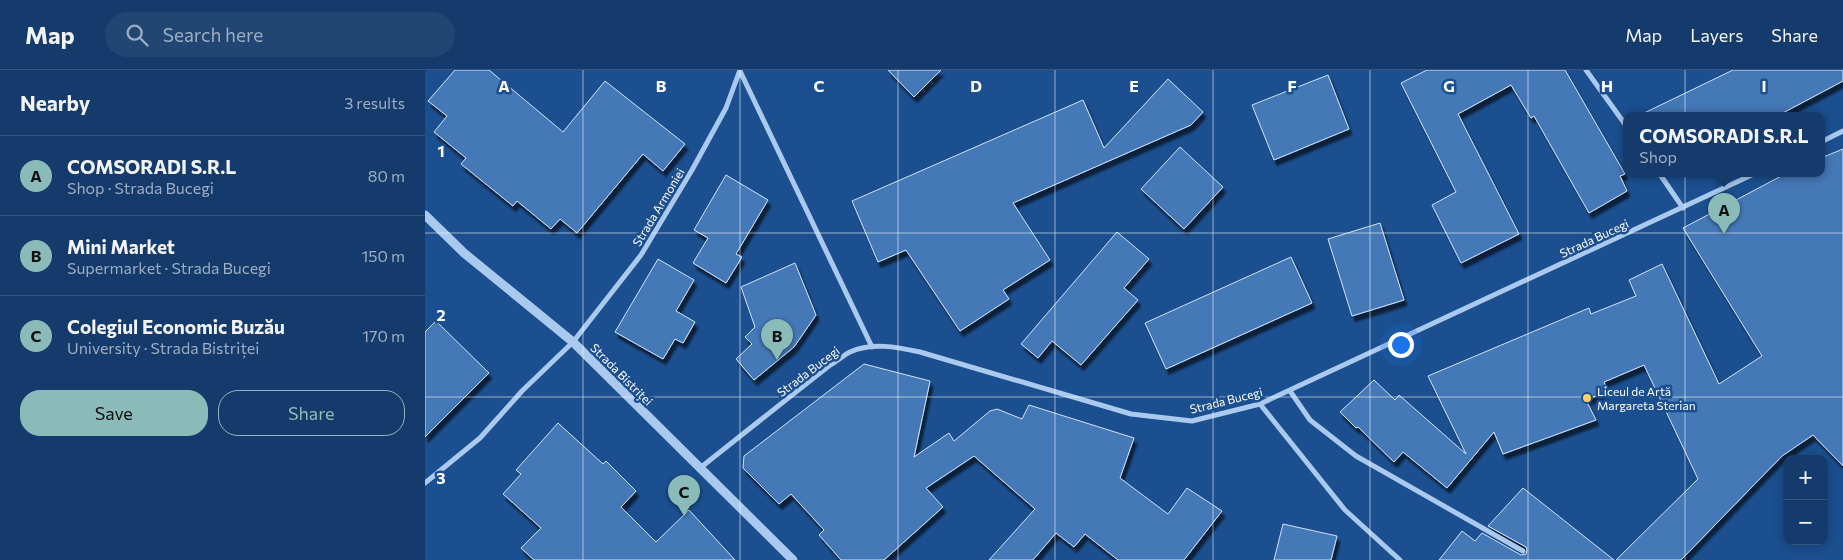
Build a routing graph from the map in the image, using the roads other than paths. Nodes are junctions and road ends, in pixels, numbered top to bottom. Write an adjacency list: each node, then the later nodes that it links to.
1 (740, 70): 10 (street, Strada Armoniei); 11 (street, Strada Armoniei)
2 (1586, 70): 3 (street)
3 (1623, 121)
4 (1843, 131): 5 (street)
5 (1825, 140)
6 (1662, 177): 8 (street)
7 (1748, 177): 8 (street, Strada Bucegi)
8 (1683, 208): 12 (street, Strada Bucegi)
9 (425, 215): 10 (street, Strada Bistriței)
10 (573, 342): 14 (street, Strada Bistriței); 15 (street, Strada Armoniei)
11 (872, 347): 13 (street, Strada Bucegi); 14 (street, Strada Bucegi)
12 (1290, 391): 13 (street, Strada Bucegi); 16 (street)
13 (1260, 404): 18 (street)
14 (700, 468): 17 (street, Strada Bistriței)
15 (425, 483)
16 (1523, 551)
17 (793, 560)
18 (1400, 560)

